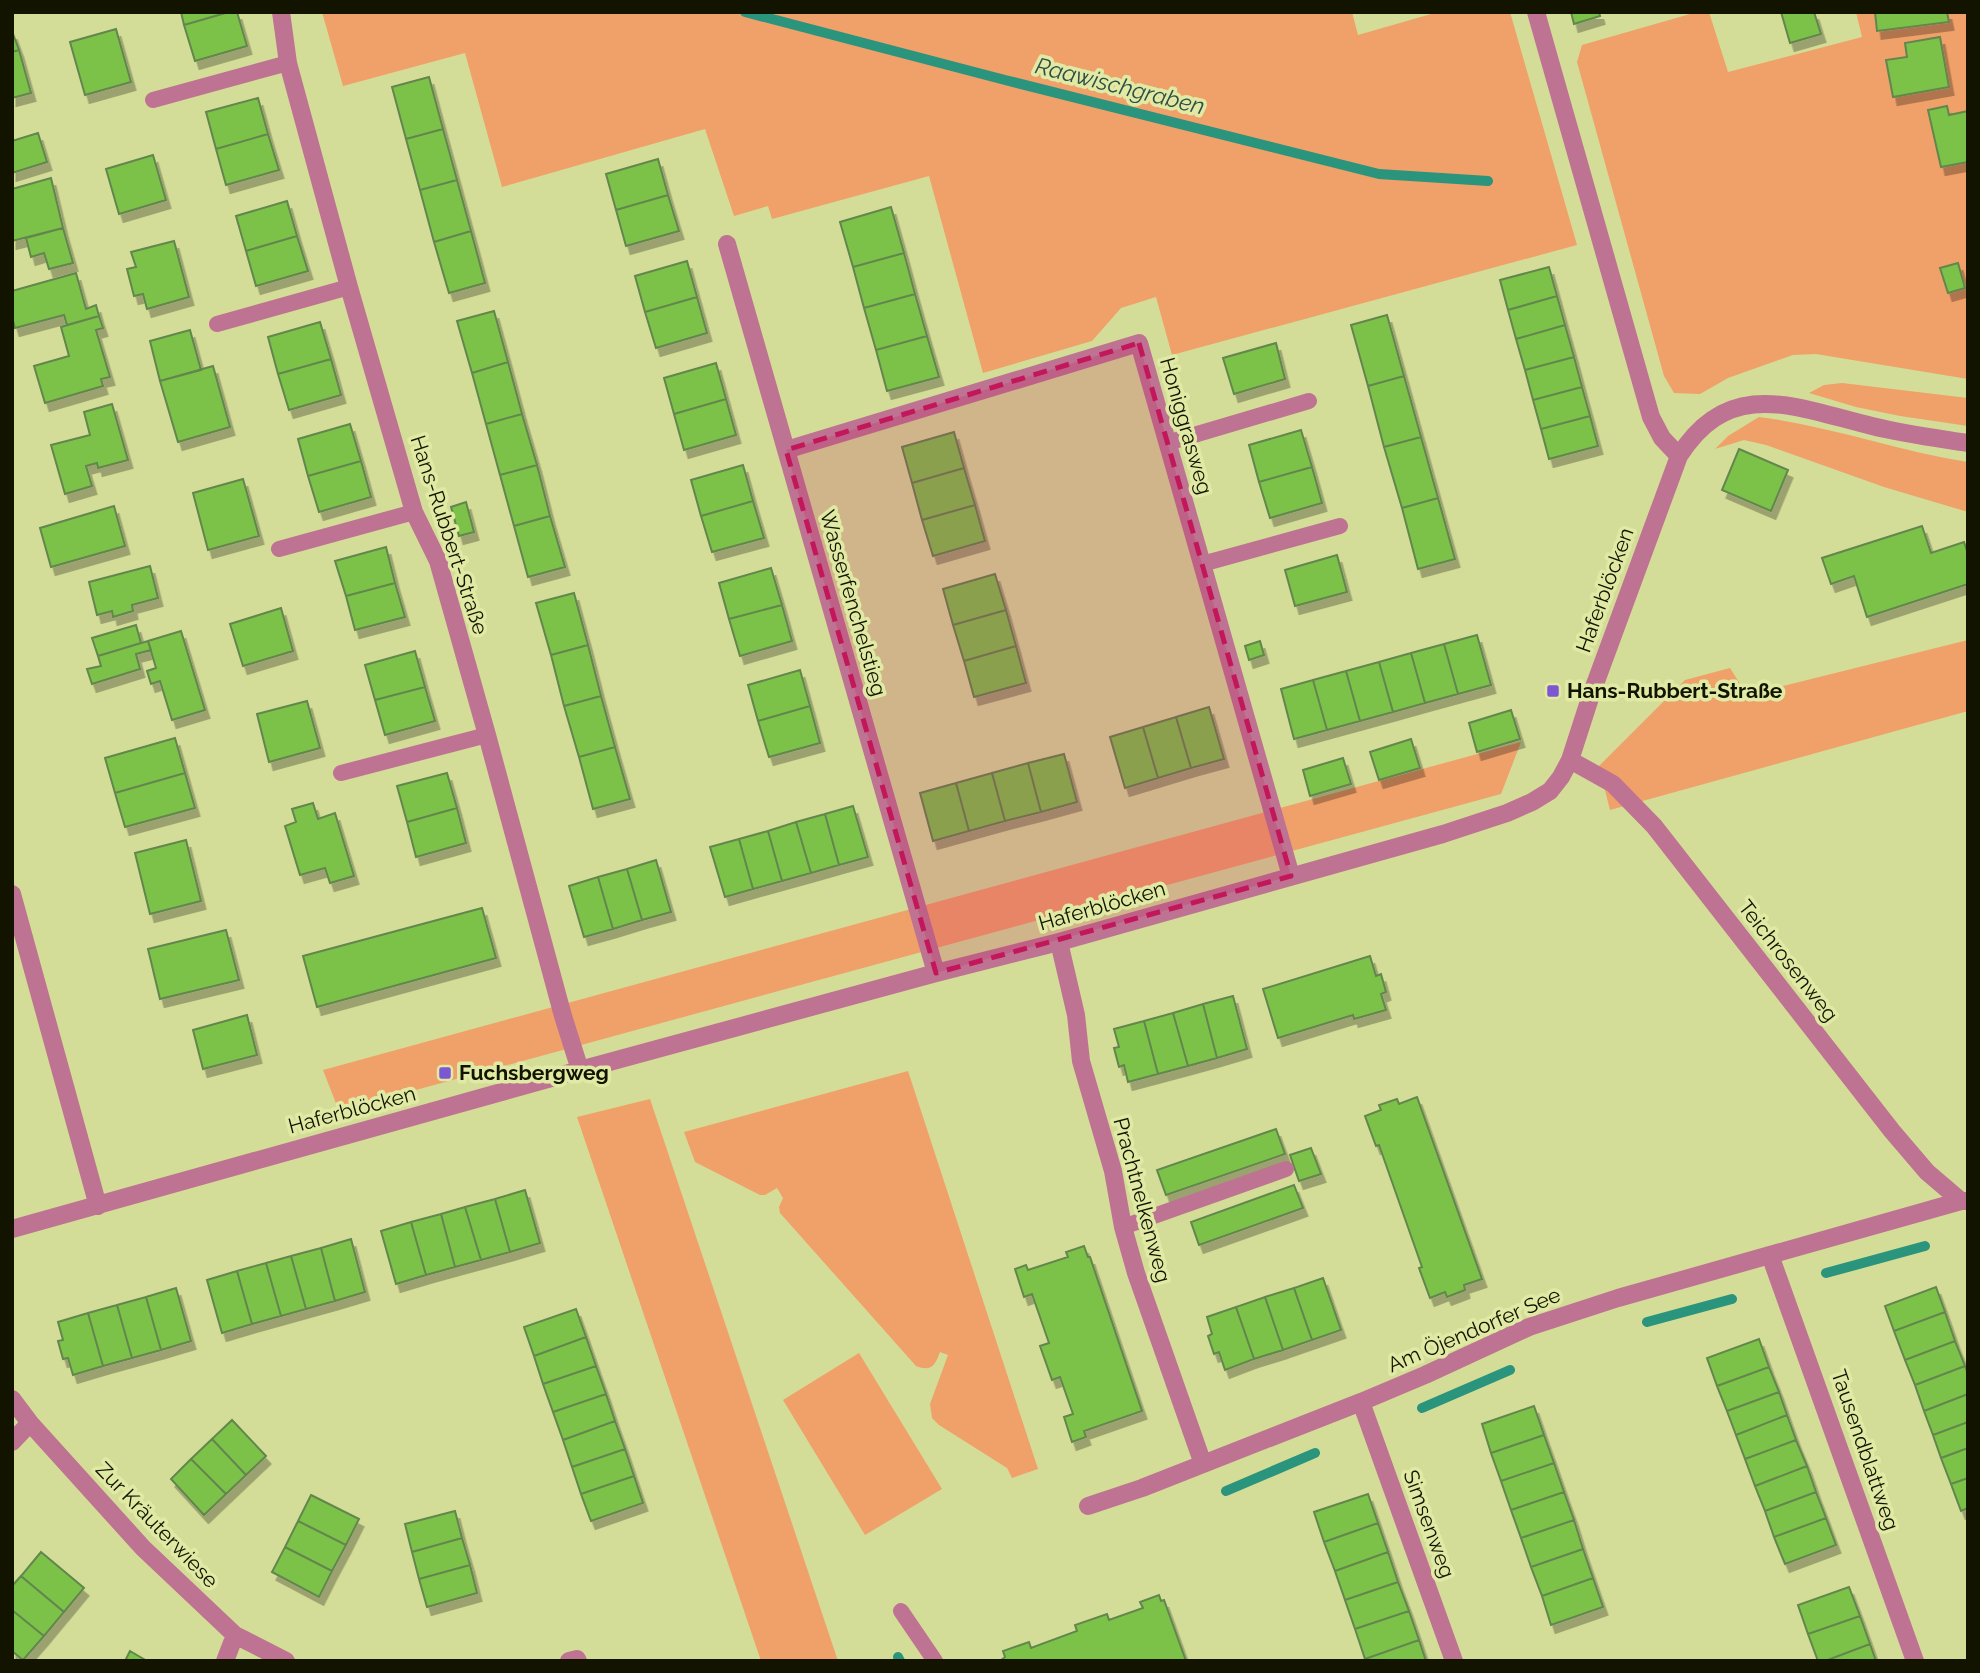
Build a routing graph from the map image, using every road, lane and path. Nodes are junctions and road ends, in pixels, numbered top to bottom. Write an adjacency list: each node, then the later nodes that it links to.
1 (281, 12): 3 (street, Hans-Rubbert-Straße)
2 (1535, 12): 12 (street)
3 (288, 63): 4 (lane); 6 (street, Hans-Rubbert-Straße)
4 (153, 100)
5 (727, 244): 11 (street, Wasserfenchelstieg)
6 (349, 287): 7 (lane); 13 (street, Hans-Rubbert-Straße)
7 (217, 324)
8 (1309, 401): 9 (lane)
9 (1167, 443): 11 (street, Honiggrasweg); 16 (street, Honiggrasweg)
10 (1968, 443): 12 (street, Haferblöcken)
11 (786, 450): 23 (street, Wasserfenchelstieg)
12 (1679, 456): 18 (street, Haferblöcken)
13 (414, 512): 15 (lane); 17 (street, Hans-Rubbert-Straße)
14 (1340, 526): 16 (lane)
15 (279, 549)
16 (1202, 564): 20 (street, Honiggrasweg)
17 (487, 735): 19 (lane); 24 (street, Hans-Rubbert-Straße)
18 (1570, 760): 20 (street, Haferblöcken); 26 (street, Teichrosenweg)
19 (341, 773)
20 (1291, 876): 22 (street, Haferblöcken)
21 (12, 894): 27 (street)
22 (1059, 942): 23 (street, Haferblöcken); 28 (street, Prachtnelkenweg)
23 (936, 973): 24 (street, Haferblöcken)
24 (580, 1070): 27 (street, Haferblöcken)
25 (1286, 1169): 28 (lane)
26 (1964, 1201): 30 (street, Am Öjendorfer See)
27 (98, 1206): 29 (street, Haferblöcken)
28 (1123, 1227): 35 (street, Prachtnelkenweg)
29 (12, 1229)
30 (1770, 1255): 32 (street, Am Öjendorfer See); 43 (street, Tausendblattweg)
31 (12, 1399): 33 (street, Zur Kräuterwiese)
32 (1361, 1402): 35 (street, Am Öjendorfer See); 42 (street, Simsenweg)
33 (30, 1423): 34 (street); 38 (street, Zur Kräuterwiese)
34 (12, 1442)
35 (1202, 1464): 36 (street, Am Öjendorfer See)
36 (1088, 1506)
37 (901, 1611): 41 (lane)
38 (235, 1635): 39 (street); 40 (street, Zur Kräuterwiese)
39 (225, 1661)
40 (286, 1661)
41 (935, 1661)
42 (1454, 1661)
43 (1915, 1661)

